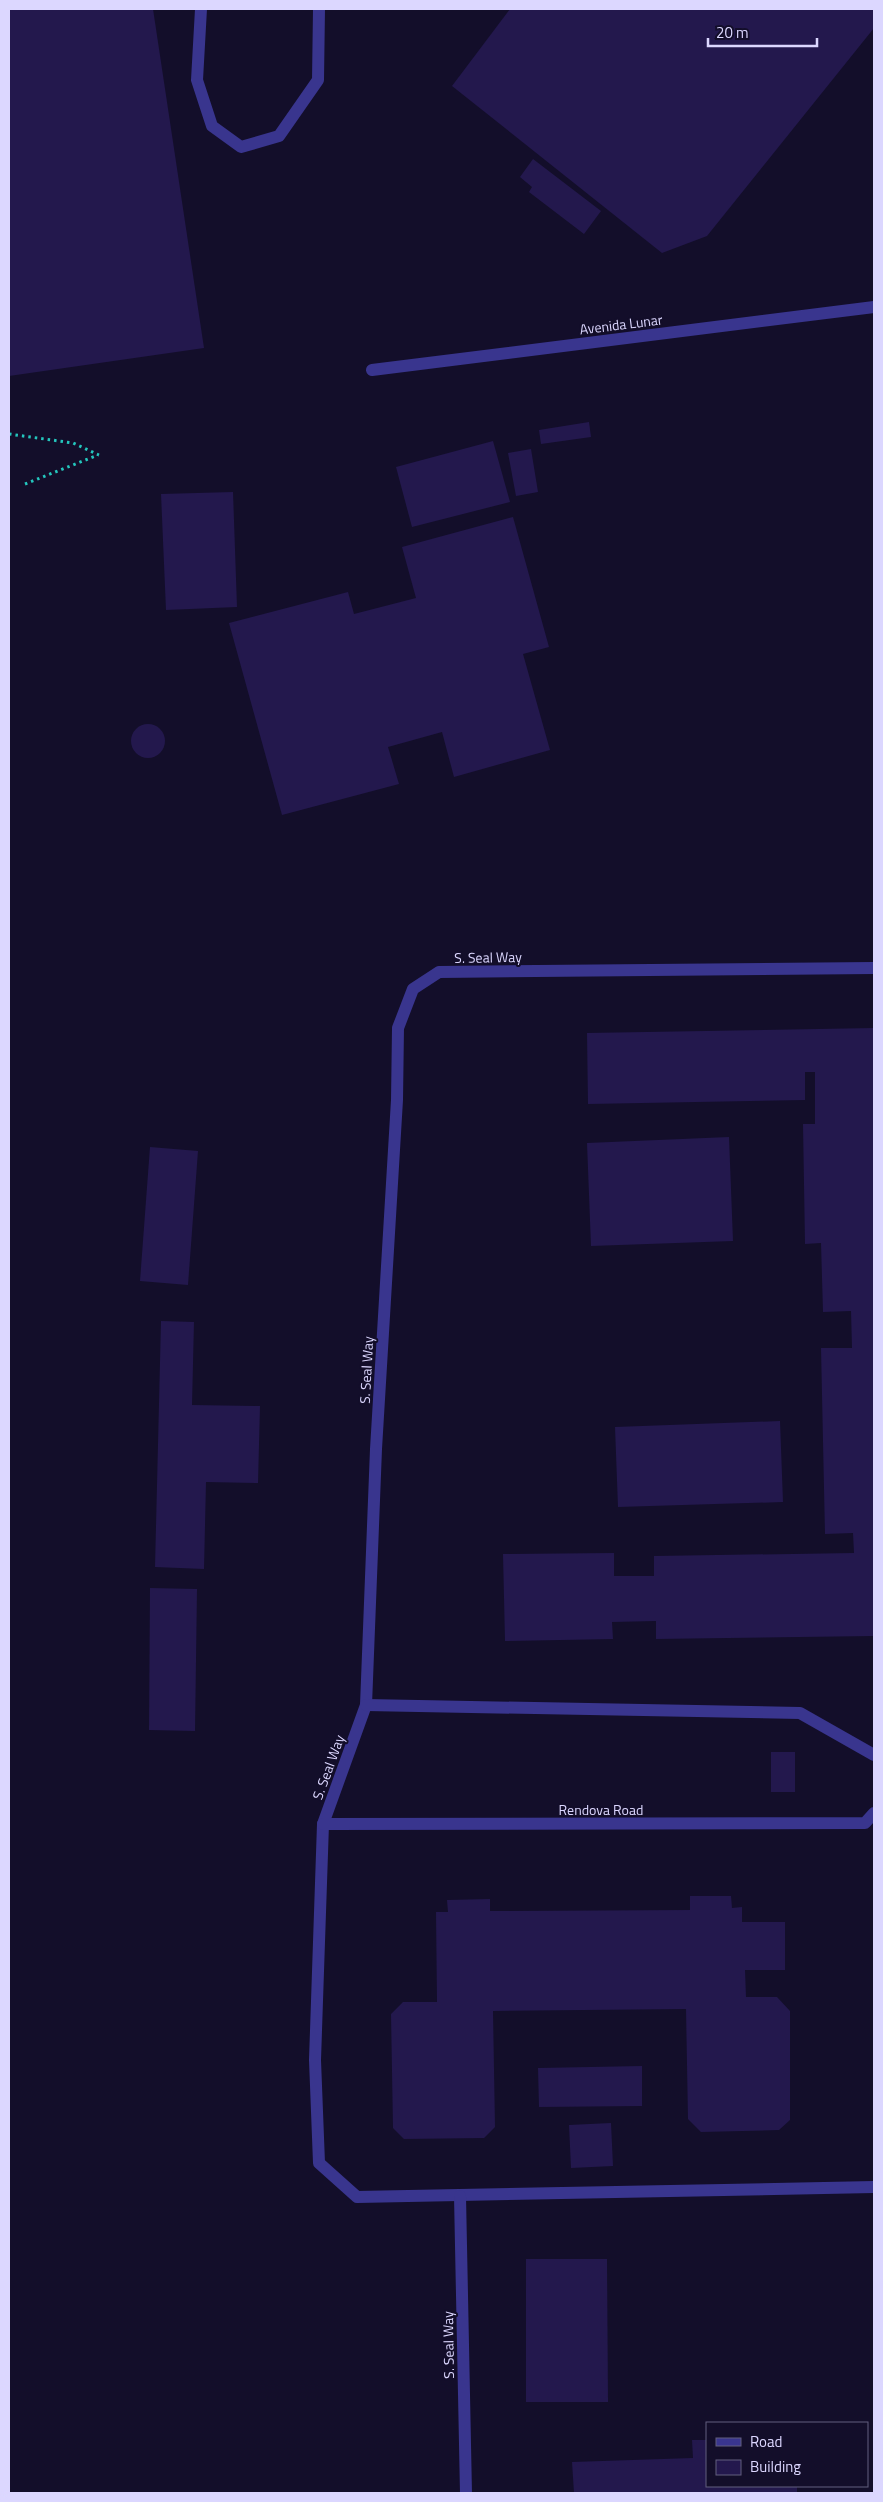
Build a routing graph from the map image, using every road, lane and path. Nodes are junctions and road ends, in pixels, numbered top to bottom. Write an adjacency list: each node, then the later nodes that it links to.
1 (201, 9): 2 (street)
2 (319, 9)
3 (874, 307): 4 (street, Avenida Lunar)
4 (372, 370)
5 (9, 434): 6 (path)
6 (25, 484)
7 (874, 968): 8 (street, S. Seal Way)
8 (366, 1705): 9 (street); 11 (street, S. Seal Way)
9 (874, 1755)
10 (874, 1813): 11 (street, Rendova Road)
11 (323, 1824): 13 (street, S. Seal Way)
12 (874, 2187): 13 (street)
13 (460, 2196): 14 (street, S. Seal Way)
14 (466, 2493)

